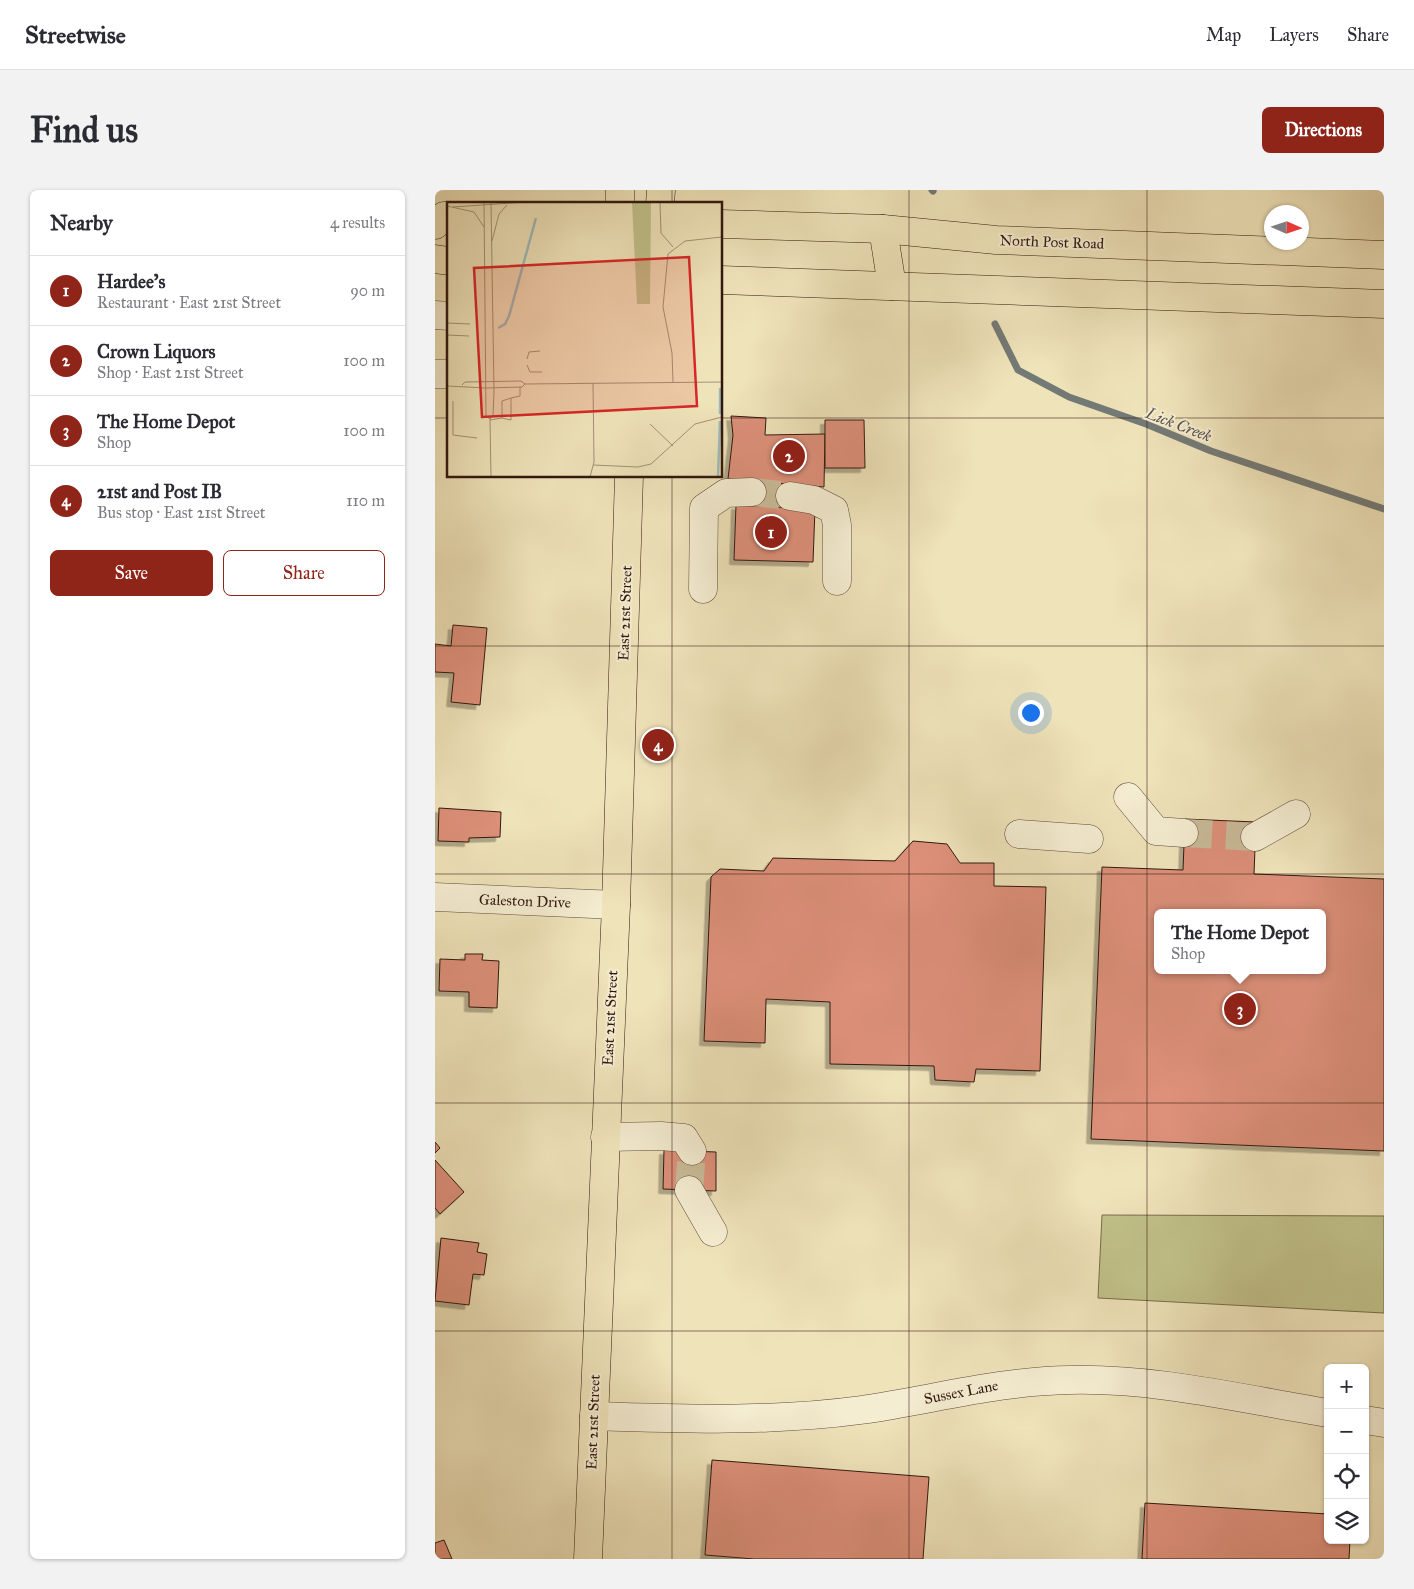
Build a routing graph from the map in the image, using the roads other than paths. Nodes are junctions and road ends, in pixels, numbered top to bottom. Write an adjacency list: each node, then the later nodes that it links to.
1 (447, 216): 3 (main road)
2 (723, 224): 4 (main road, North Post Road)
3 (435, 225)
4 (883, 229): 5 (main road, North Post Road); 7 (main road)
5 (1384, 256)
6 (723, 280): 7 (main road)
7 (893, 286): 8 (main road)
8 (1384, 304)
9 (629, 478): 21 (main road, East 21st Street)
10 (752, 492): 13 (street)
11 (790, 496): 12 (street)
12 (837, 581)
13 (703, 589)
14 (1128, 797): 16 (street)
15 (1296, 814): 18 (street)
16 (1184, 833)
17 (1019, 834): 19 (street)
18 (1255, 837)
19 (1089, 839)
20 (435, 898): 21 (street, Galeston Drive)
21 (616, 904): 22 (main road, East 21st Street)
22 (605, 1137): 23 (street); 27 (main road, East 21st Street)
23 (691, 1151)
24 (689, 1190): 25 (street)
25 (713, 1232)
26 (1324, 1412): 27 (street, Sussex Lane)
27 (594, 1416): 30 (main road, East 21st Street)
28 (1369, 1421): 29 (street)
29 (1384, 1423)
30 (588, 1559)

